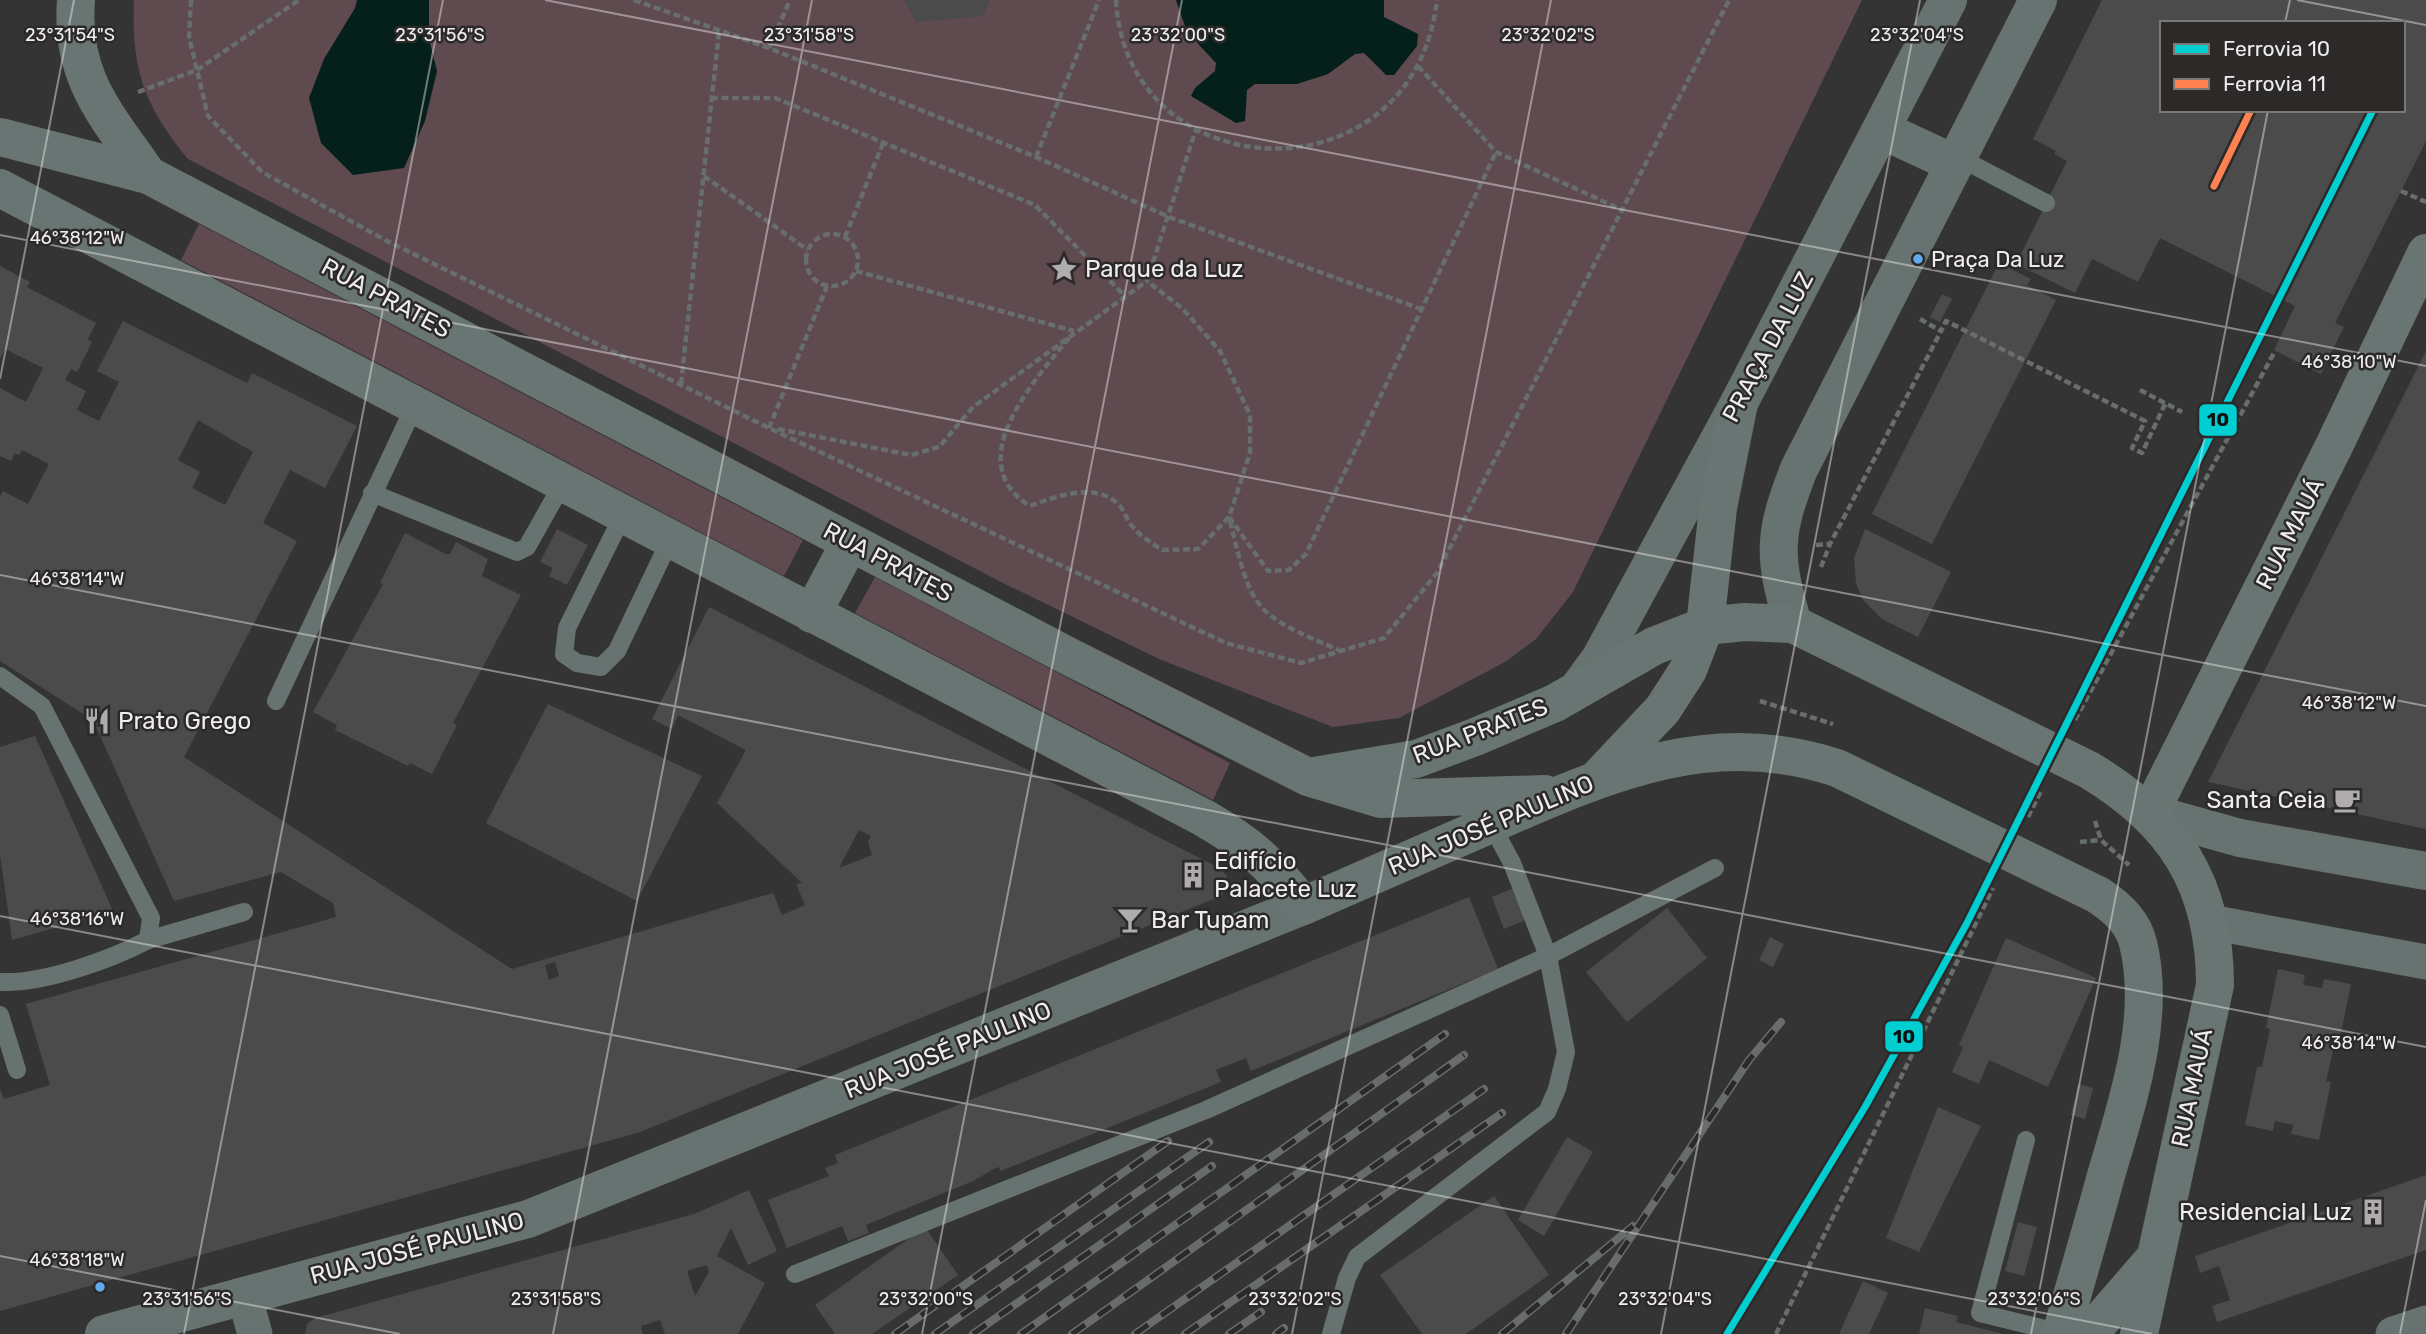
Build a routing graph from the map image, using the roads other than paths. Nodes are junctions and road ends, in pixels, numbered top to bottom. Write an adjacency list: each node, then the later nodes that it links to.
1 (76, 0): 7 (main road)
2 (1948, 0): 4 (street, PRAÇA DA LUZ)
3 (2038, 0): 6 (street)
4 (1882, 130): 6 (street); 11 (street, PRAÇA DA LUZ)
5 (0, 137): 7 (main road, RUA PRATES)
6 (1956, 160): 9 (lane); 19 (street)
7 (148, 175): 17 (main road, RUA PRATES)
8 (0, 188): 12 (main road)
9 (2046, 203)
10 (2426, 253): 26 (main road, RUA MAUÁ)
11 (1740, 403): 20 (main road); 22 (street, PRAÇA DA LUZ)
12 (415, 405): 13 (main road); 14 (lane)
13 (563, 483): 14 (lane); 15 (main road)
14 (372, 494): 23 (lane)
15 (623, 515): 16 (main road); 16 (lane)
16 (670, 540): 18 (main road)
17 (850, 542): 18 (main road); 24 (main road, RUA PRATES)
18 (812, 614): 30 (main road)
19 (1793, 624): 20 (main road, RUA PRATES); 26 (main road)
20 (1705, 626): 22 (main road, RUA PRATES); 25 (main road)
21 (0, 676): 33 (lane)
22 (1578, 689): 24 (main road, RUA PRATES)
23 (276, 701)
24 (1308, 777): 25 (main road)
25 (1578, 787): 27 (main road, RUA JOSÉ PAULINO); 47 (main road, RUA JOSÉ PAULINO)
26 (2136, 802): 29 (street); 32 (main road, RUA MAUÁ)
27 (1492, 824): 30 (main road, RUA JOSÉ PAULINO); 34 (lane)
28 (1715, 869): 34 (lane)
29 (2426, 872)
30 (1303, 906): 42 (street, RUA JOSÉ PAULINO)
31 (244, 912): 33 (lane)
32 (2210, 922): 35 (street); 40 (main road, RUA MAUÁ)
33 (148, 940): 36 (lane)
34 (1548, 956): 41 (lane); 46 (lane)
35 (2426, 962)
36 (0, 982)
37 (0, 1015): 38 (lane)
38 (18, 1070)
39 (2026, 1140): 47 (lane)
40 (2156, 1257): 47 (main road); 48 (main road, RUA MAUÁ)
41 (795, 1275)
42 (244, 1295): 44 (street, RUA JOSÉ PAULINO); 45 (street)
43 (2426, 1323): 49 (street)
44 (104, 1334)
45 (255, 1334)
46 (1331, 1334)
47 (2070, 1334)
48 (2139, 1334)
49 (2393, 1334)

